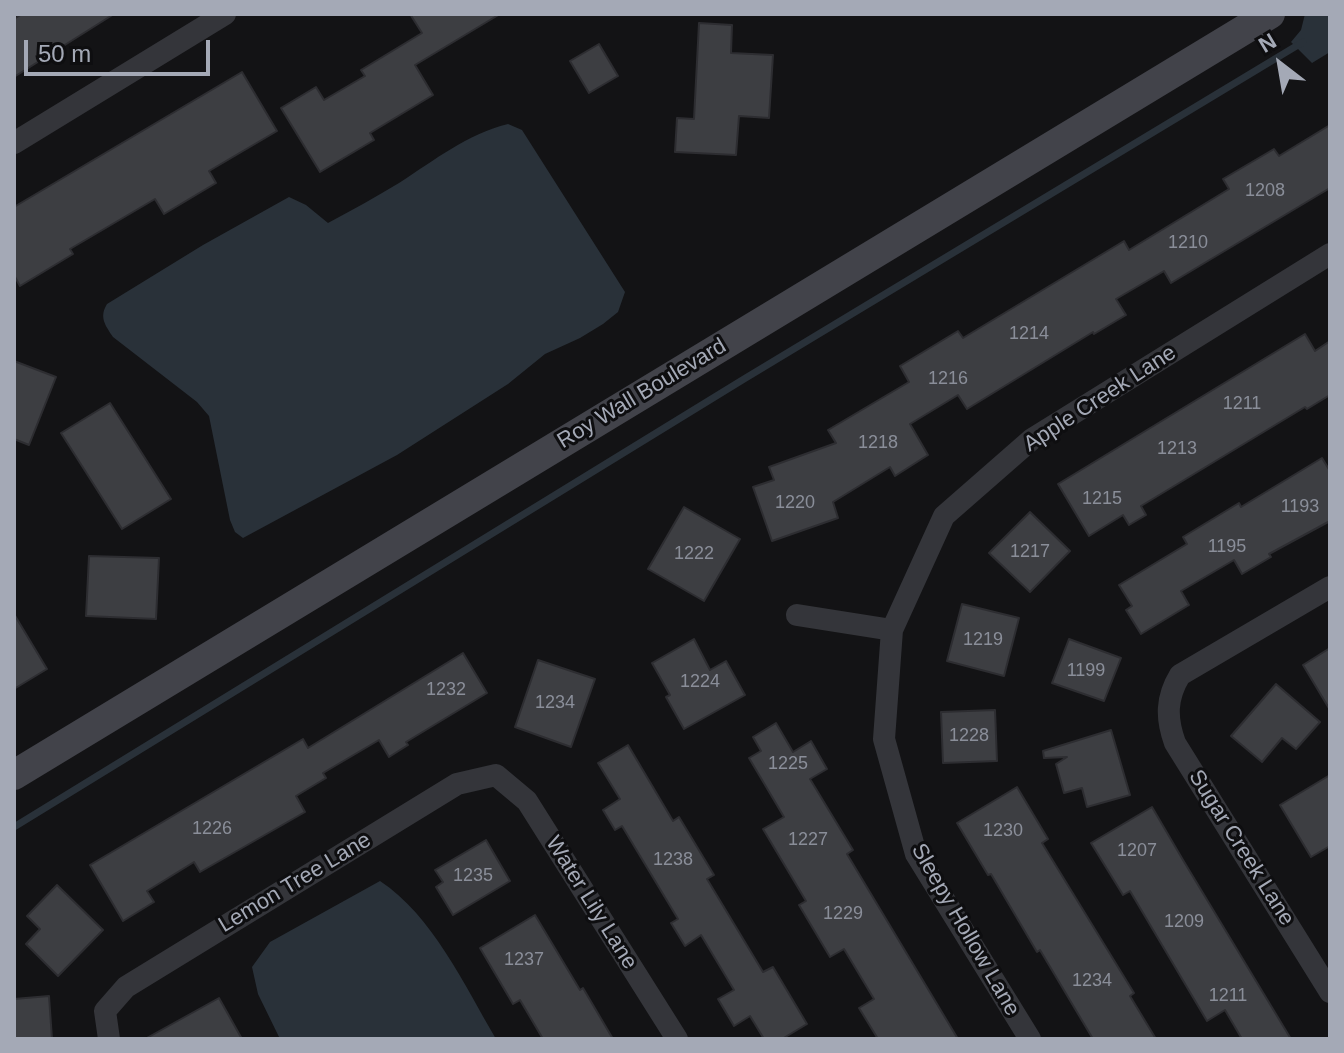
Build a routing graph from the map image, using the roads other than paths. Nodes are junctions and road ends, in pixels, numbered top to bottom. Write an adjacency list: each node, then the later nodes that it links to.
1 (225, 14): 3 (street)
2 (1270, 14): 8 (street, Roy Wall Boulevard)
3 (14, 143)
4 (1330, 254): 7 (street, Apple Creek Lane)
5 (1330, 587): 10 (street, Sugar Creek Lane)
6 (797, 615): 7 (street)
7 (892, 630): 13 (street, Sleepy Hollow Lane)
8 (14, 775)
9 (496, 775): 11 (street, Lemon Tree Lane); 12 (street, Water Lily Lane)
10 (1330, 992)
11 (109, 1039)
12 (677, 1039)
13 (1030, 1039)

